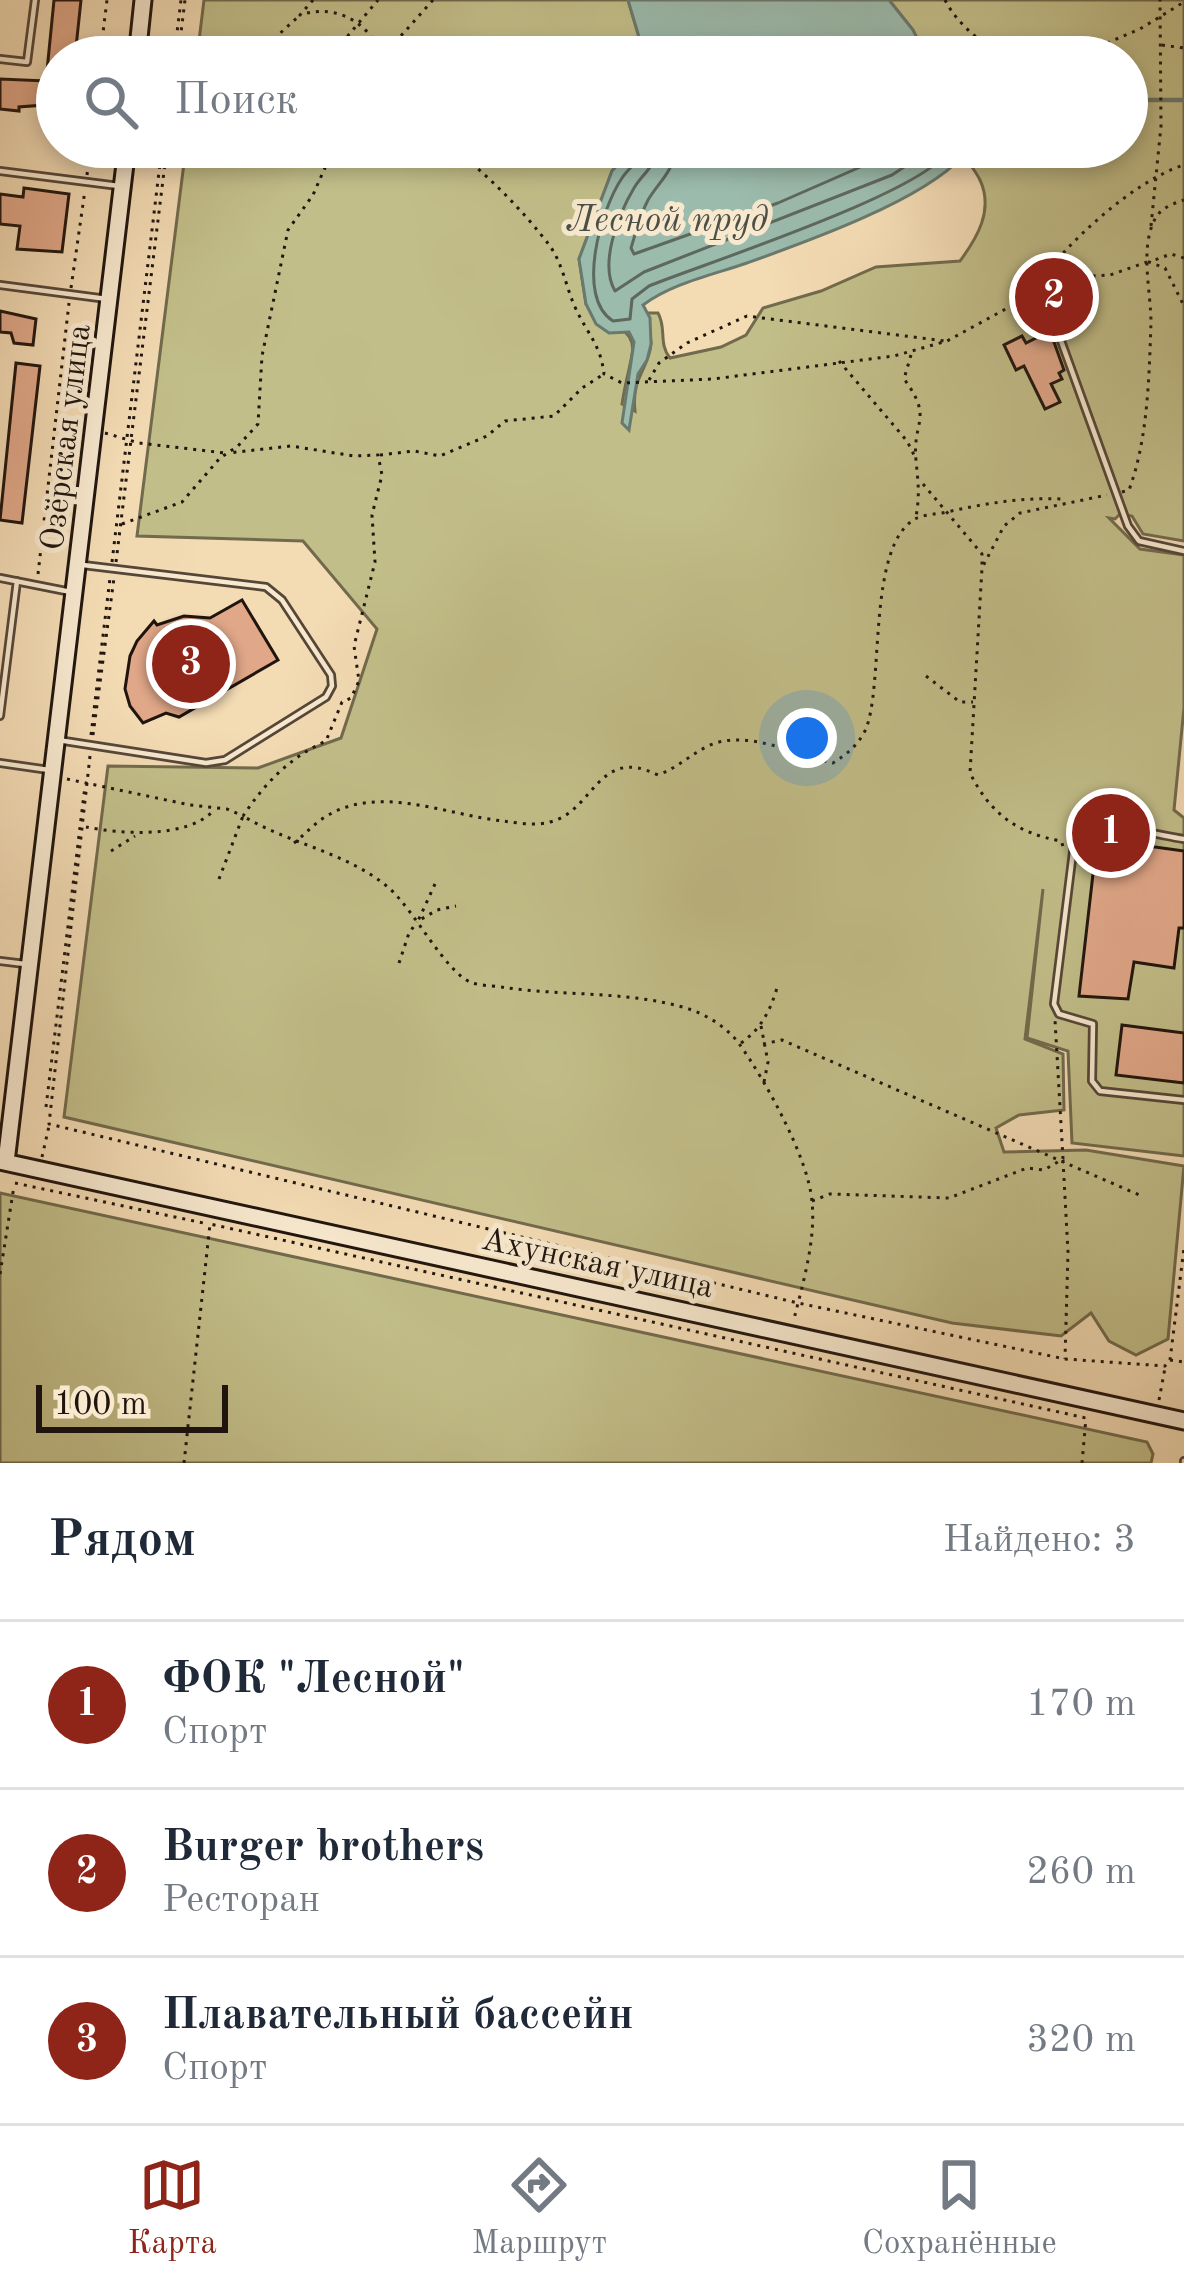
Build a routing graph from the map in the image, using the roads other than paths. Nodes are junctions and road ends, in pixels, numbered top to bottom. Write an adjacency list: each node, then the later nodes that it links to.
1 (35, 0): 4 (lane)
2 (143, 0): 3 (main road)
3 (139, 36)
4 (0, 59)
5 (125, 168): 7 (main road, Озёрская улица)
6 (0, 172): 7 (lane)
7 (123, 186): 10 (main road, Озёрская улица)
8 (0, 285): 10 (lane)
9 (1032, 294): 11 (lane)
10 (110, 300): 12 (main road, Озёрская улица)
11 (1184, 551)
12 (79, 565): 15 (main road, Озёрская улица); 17 (lane)
13 (0, 578): 14 (lane)
14 (16, 581): 15 (lane); 16 (lane)
15 (76, 593): 17 (main road, Озёрская улица)
16 (0, 716)
17 (58, 740): 19 (main road, Озёрская улица)
18 (0, 763): 19 (lane)
19 (54, 774): 22 (main road, Озёрская улица)
20 (1184, 839): 23 (lane)
21 (0, 961): 22 (lane)
22 (30, 965): 24 (main road, Озёрская улица)
23 (1184, 1100)
24 (3, 1162): 25 (main road, Ахунская улица)
25 (1184, 1421)

